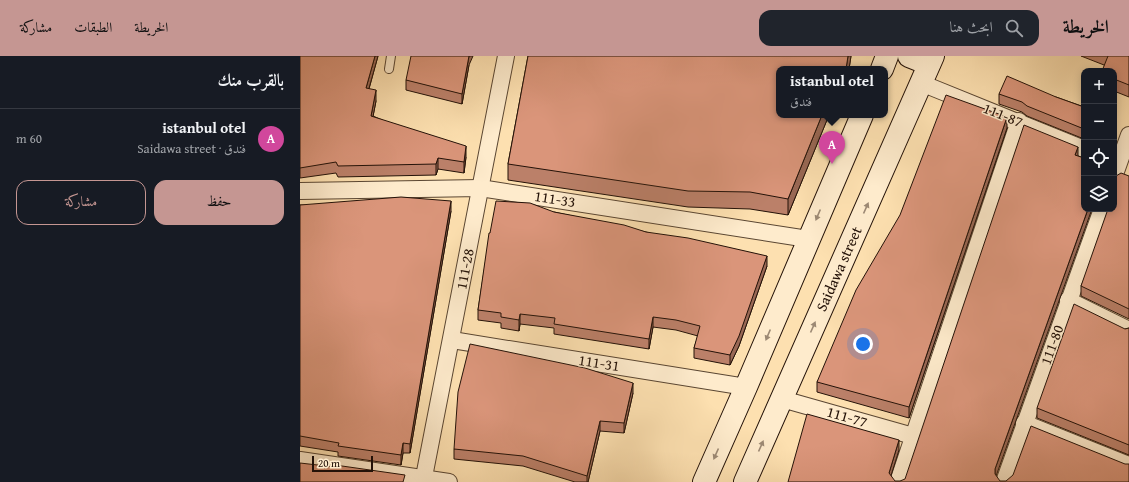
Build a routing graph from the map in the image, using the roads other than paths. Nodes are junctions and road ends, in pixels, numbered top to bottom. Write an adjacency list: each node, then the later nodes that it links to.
1 (391, 56): 7 (lane)
2 (506, 56): 13 (street, 111-28)
3 (887, 56): 5 (street)
4 (909, 56): 6 (street)
5 (883, 66)
6 (928, 67): 9 (street, 111-87); 21 (street, Saidawa street, one-way to 6)
7 (388, 69)
8 (861, 118): 16 (street, one-way to 16)
9 (1019, 121): 11 (street, 111-87); 23 (street)
10 (1129, 135): 12 (street)
11 (1081, 148)
12 (1119, 167)
13 (480, 188): 14 (street, 111-33); 16 (street, 111-33); 19 (street, 111-28)
14 (300, 191)
15 (1101, 212): 17 (street, 111-80)
16 (808, 239): 20 (street, one-way to 20)
17 (1068, 300): 18 (street); 22 (street, 111-80)
18 (1129, 330)
19 (452, 340): 20 (street, 111-31); 26 (street, 111-28)
20 (746, 387): 28 (street, one-way to 28)
21 (782, 399): 23 (street, 111-77); 29 (street, Saidawa street, one-way to 21)
22 (1024, 423): 25 (street); 31 (street, 111-80)
23 (913, 436): 30 (street)
24 (300, 460): 26 (street)
25 (1129, 465)
26 (424, 480): 27 (street)
27 (449, 482)
28 (704, 482)
29 (745, 482)
30 (898, 482)
31 (1004, 482)

